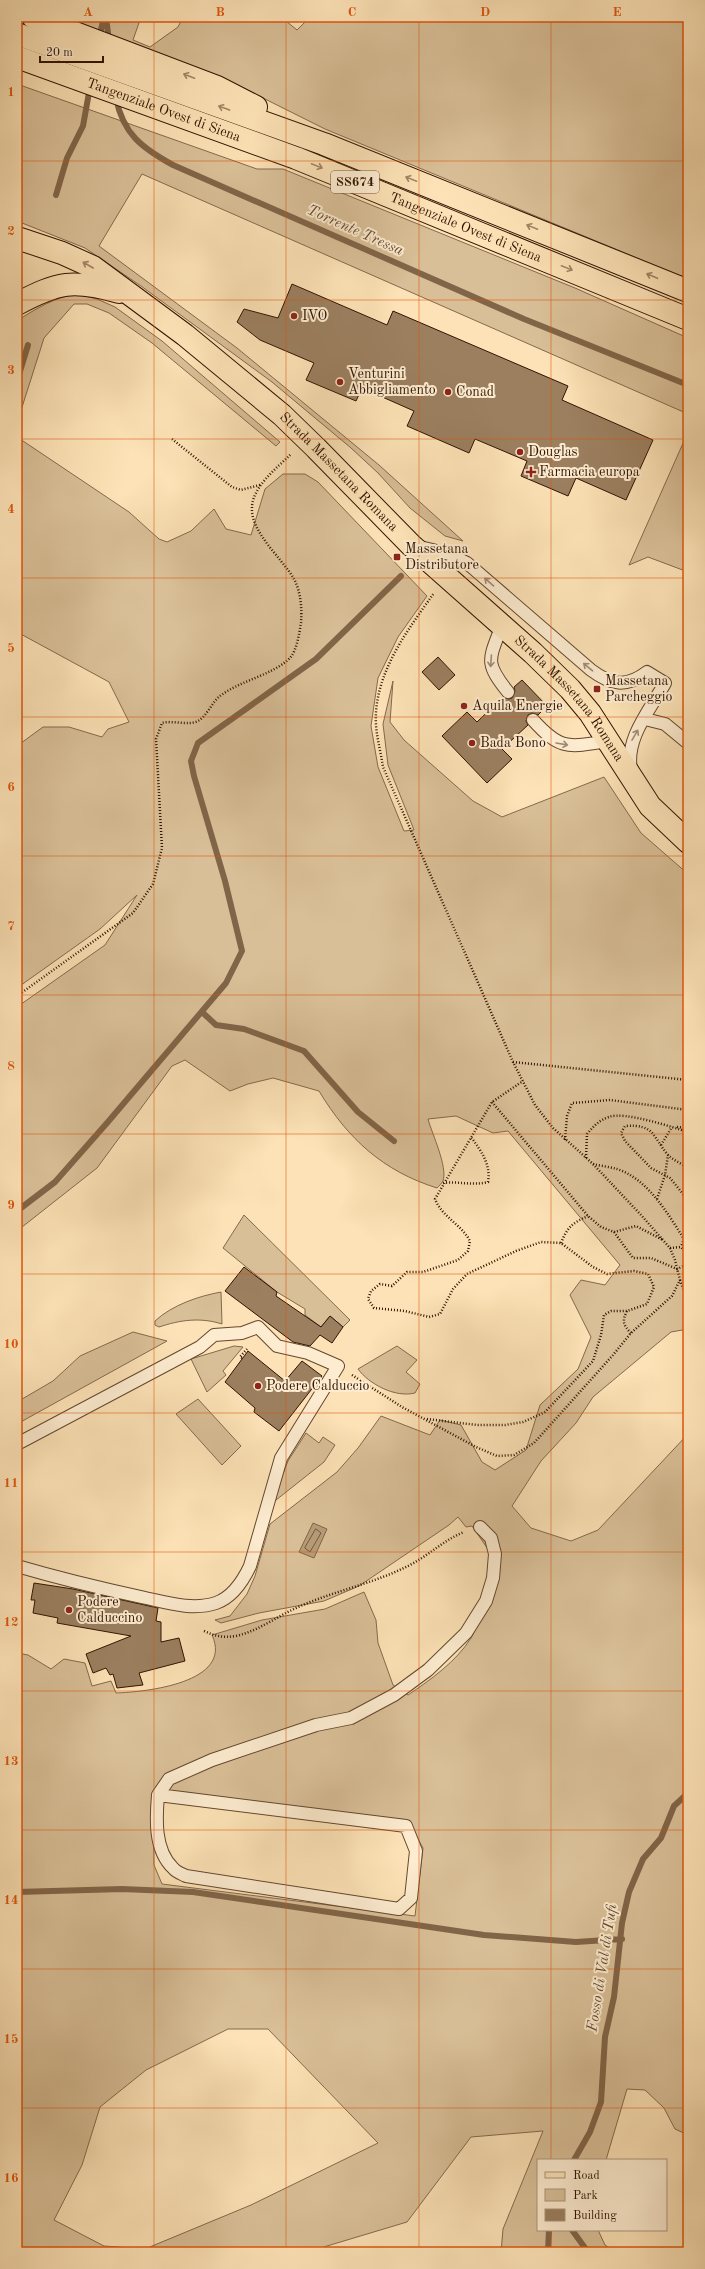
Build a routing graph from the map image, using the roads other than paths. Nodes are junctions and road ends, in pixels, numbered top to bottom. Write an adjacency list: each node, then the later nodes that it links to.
1 (33, 17): 5 (main road, one-way to 1)
2 (17, 34): 5 (main road, Tangenziale Ovest di Siena / SS674, one-way to 2)
3 (17, 58): 6 (main road, Tangenziale Ovest di Siena / SS674)
4 (17, 72): 6 (main road)
5 (324, 144): 8 (main road, Tangenziale Ovest di Siena / SS674, one-way to 5)
6 (296, 158): 11 (main road, Tangenziale Ovest di Siena / SS674, one-way to 11)
7 (17, 238): 9 (main road, Strada Massetana Romana, one-way to 7)
8 (688, 291)
9 (132, 296): 10 (main road, Strada Massetana Romana); 12 (main road, Strada Massetana Romana)
10 (17, 304)
11 (688, 319)
12 (411, 545): 13 (main road, Strada Massetana Romana); 15 (lane, one-way to 12)
13 (502, 625): 14 (lane, one-way to 14); 17 (main road, Strada Massetana Romana)
14 (508, 692)
15 (645, 718): 18 (lane); 19 (lane, one-way to 15)
16 (533, 720): 17 (lane, one-way to 17)
17 (608, 741): 19 (main road, Strada Massetana Romana)
18 (688, 743)
19 (632, 780): 20 (main road, Strada Massetana Romana)
20 (688, 842)
21 (17, 1444): 23 (lane)
22 (480, 1526): 24 (lane)
23 (17, 1566)
24 (158, 1795): 24 (lane)

